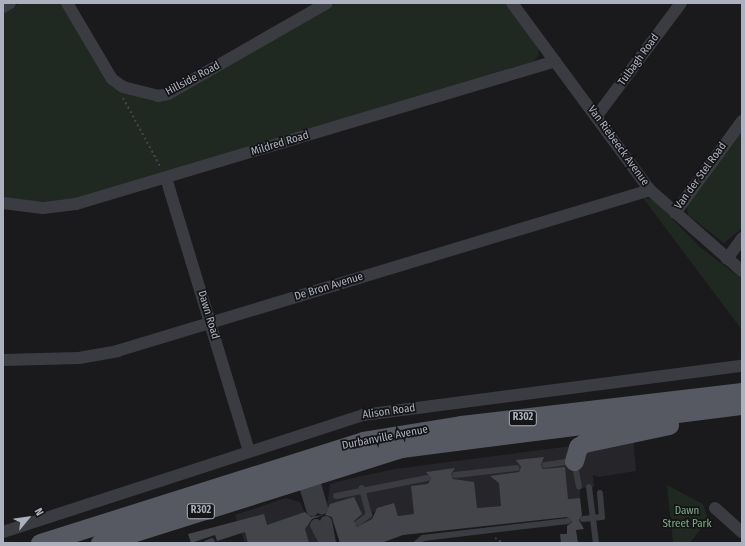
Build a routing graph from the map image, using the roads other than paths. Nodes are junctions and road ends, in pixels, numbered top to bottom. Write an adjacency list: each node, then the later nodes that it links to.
1 (10, 3): 6 (street)
2 (68, 3): 3 (street, Hillside Road)
3 (327, 3)
4 (681, 3): 8 (street, Tulbagh Road)
5 (515, 4): 7 (street, Van Riebeeck Avenue)
6 (3, 7)
7 (555, 61): 8 (street, Van Riebeeck Avenue); 10 (street, Mildred Road)
8 (596, 117): 11 (street, Van Riebeeck Avenue)
9 (742, 121): 13 (street, Van der Stel Road)
10 (166, 178): 12 (street, Mildred Road); 17 (street, Dawn Road)
11 (650, 190): 13 (street, Van Riebeeck Avenue); 17 (street, De Bron Avenue)
12 (3, 203)
13 (674, 213): 15 (street, Van Riebeeck Avenue)
14 (742, 238): 15 (street)
15 (727, 259): 16 (street, Van Riebeeck Avenue)
16 (742, 271)
17 (210, 323): 18 (street, De Bron Avenue); 22 (street, Dawn Road)
18 (3, 360)
19 (742, 366): 22 (street, Alison Road)
20 (742, 392): 23 (main road, Durbanville Avenue / R302)
21 (742, 406): 24 (main road); 28 (main road, Durbanville Avenue / R302)
22 (249, 452): 42 (street, Alison Road)
23 (301, 458): 28 (street); 44 (main road, Durbanville Avenue / R302)
24 (574, 461): 25 (lane); 30 (lane)
25 (545, 465)
26 (517, 468): 27 (lane)
27 (456, 475)
28 (307, 477): 36 (street); 45 (main road, Durbanville Avenue / R302)
29 (427, 478): 32 (lane)
30 (579, 487)
31 (589, 487): 37 (lane)
32 (362, 488): 34 (lane); 40 (lane)
33 (600, 494): 37 (lane)
34 (336, 496)
35 (715, 508): 43 (street)
36 (317, 509)
37 (593, 518): 38 (lane); 48 (lane)
38 (583, 519)
39 (568, 521): 47 (lane)
40 (358, 523)
41 (327, 530): 46 (street)
42 (3, 532)
43 (742, 532)
44 (40, 543)
45 (100, 543)
46 (325, 543)
47 (417, 543)
48 (596, 543)

